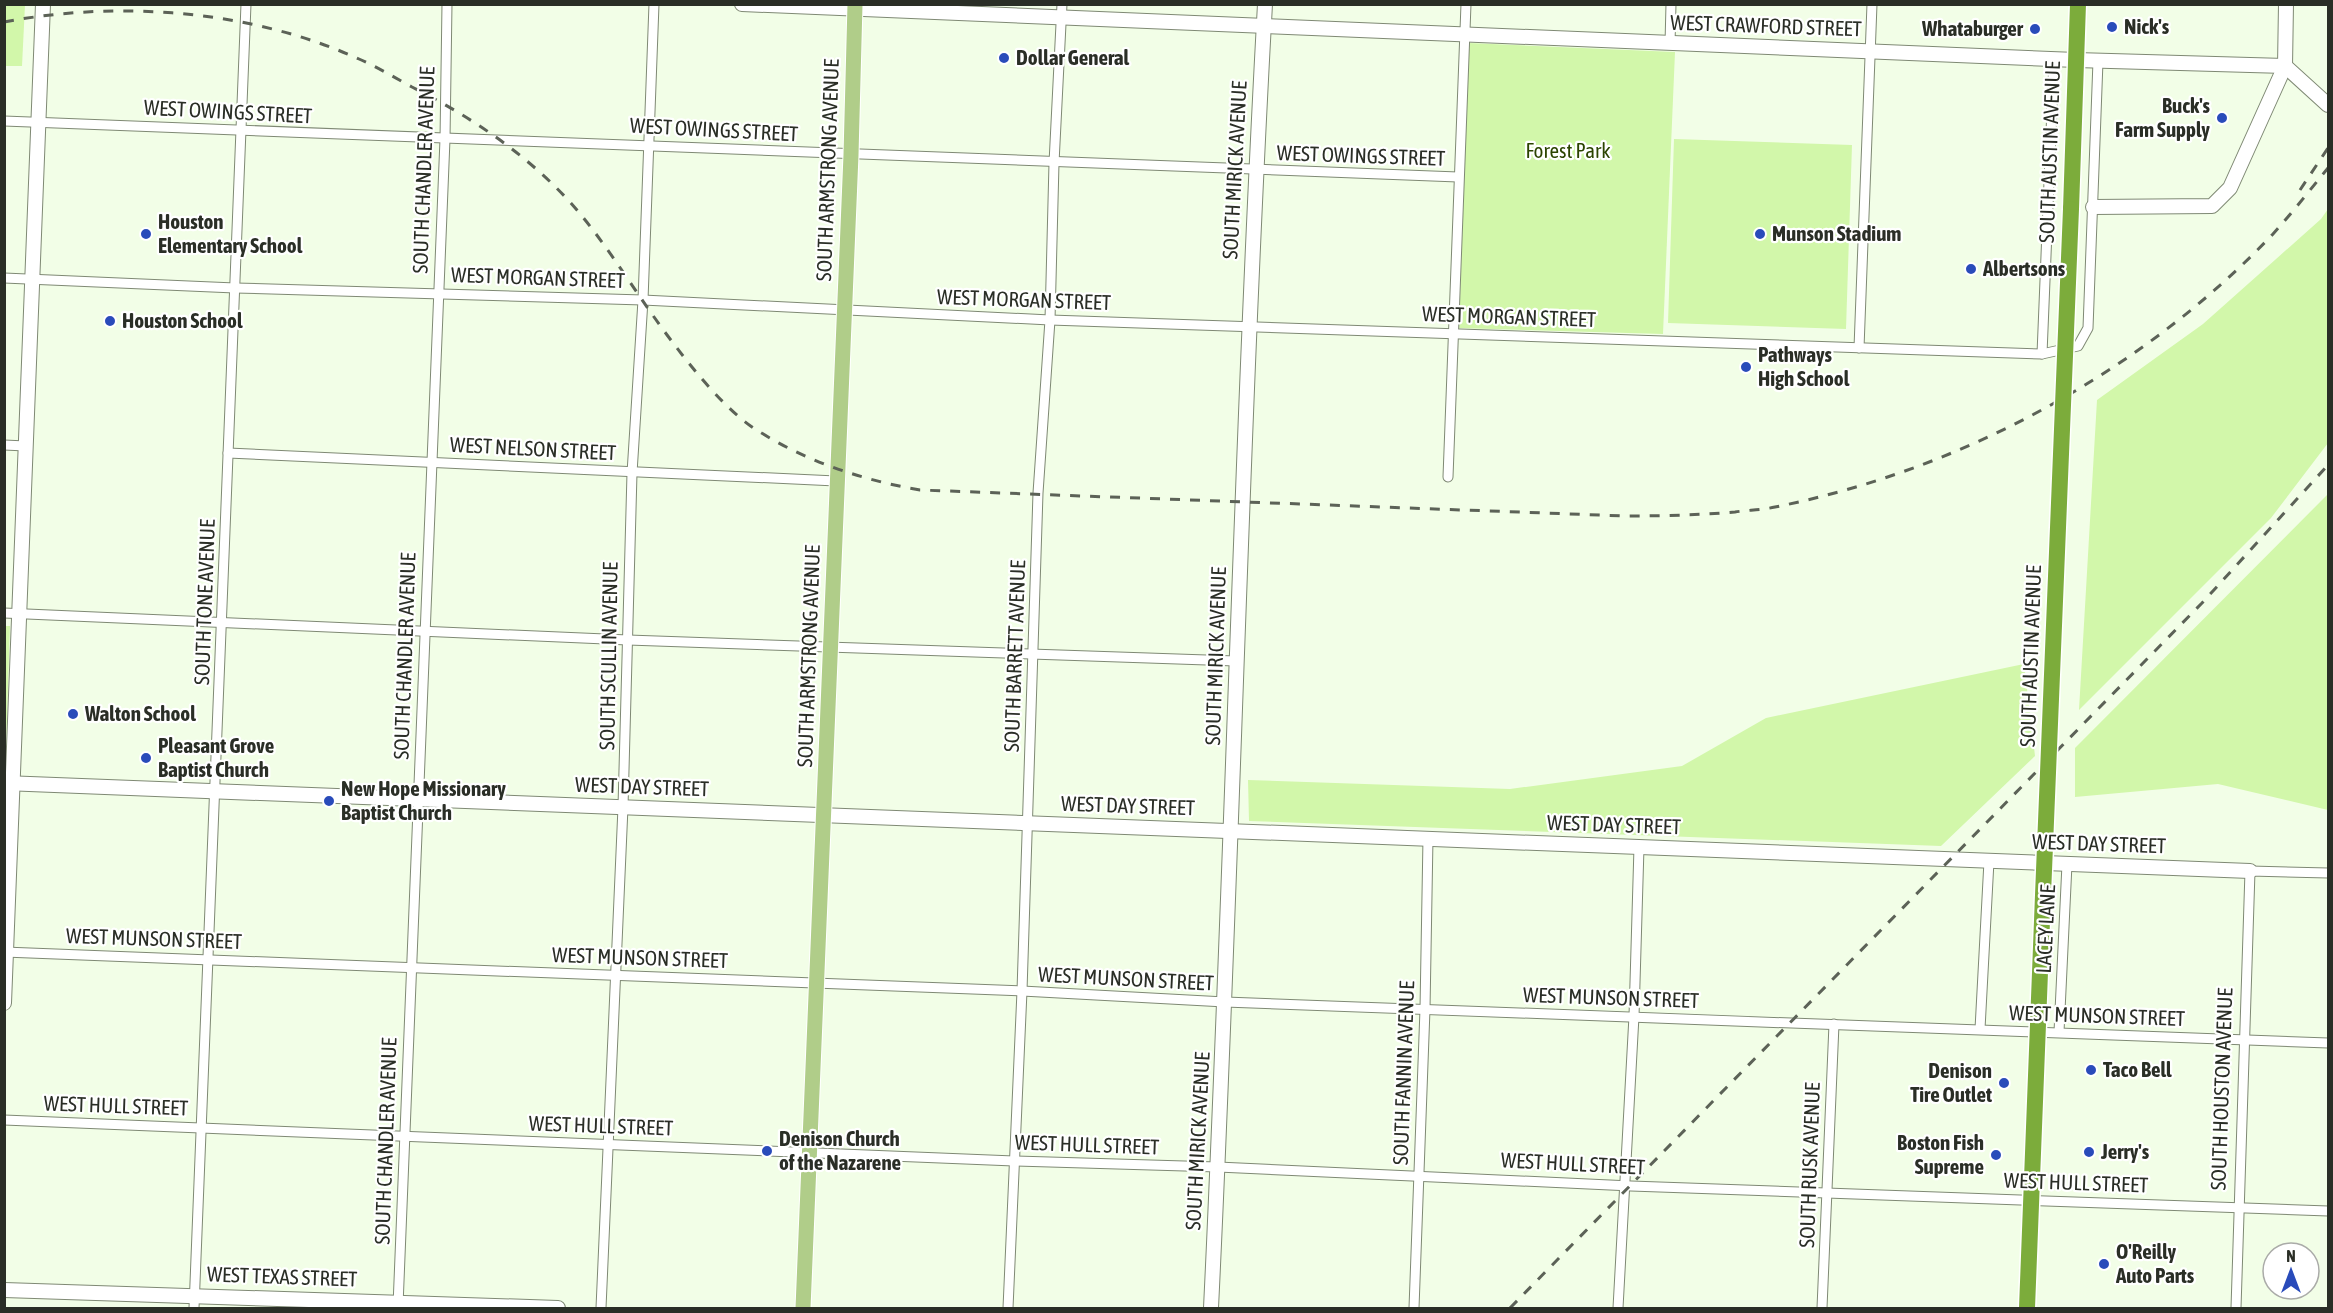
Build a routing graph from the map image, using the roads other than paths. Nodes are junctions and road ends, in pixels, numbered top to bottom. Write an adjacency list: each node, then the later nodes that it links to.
1 (43, 4): 24 (street)
2 (246, 4): 25 (street, SOUTH TONE AVENUE)
3 (447, 4): 26 (street, SOUTH CHANDLER AVENUE)
4 (654, 4): 27 (street, SOUTH SCULLIN AVENUE)
5 (742, 4): 12 (street, WEST CRAWFORD STREET)
6 (1265, 4): 14 (street, SOUTH MIRICK AVENUE)
7 (1466, 4): 15 (street)
8 (1671, 4): 16 (street)
9 (1872, 4): 17 (street)
10 (2078, 4): 19 (highway, SOUTH AUSTIN AVENUE)
11 (2286, 4): 21 (street)
12 (855, 7): 13 (street, WEST CRAWFORD STREET); 28 (main road, SOUTH ARMSTRONG AVENUE)
13 (1062, 11): 14 (street, WEST CRAWFORD STREET); 29 (street, SOUTH BARRETT AVENUE)
14 (1264, 25): 15 (street, WEST CRAWFORD STREET); 30 (street, SOUTH MIRICK AVENUE)
15 (1464, 33): 16 (street, WEST CRAWFORD STREET); 31 (street)
16 (1670, 44): 17 (street, WEST CRAWFORD STREET)
17 (1870, 51): 18 (street, WEST CRAWFORD STREET); 42 (street)
18 (2054, 58): 19 (street, WEST CRAWFORD STREET); 43 (street)
19 (2076, 60): 20 (street, WEST CRAWFORD STREET); 84 (highway, SOUTH AUSTIN AVENUE, bridge)
20 (2098, 61): 21 (street, WEST CRAWFORD STREET); 32 (street, WEST MORGAN STREET)
21 (2285, 66): 22 (street); 32 (street)
22 (2328, 105)
23 (4, 121): 24 (street, WEST OWINGS STREET)
24 (38, 121): 25 (street, WEST OWINGS STREET); 34 (street)
25 (241, 131): 26 (street, WEST OWINGS STREET); 35 (street, SOUTH TONE AVENUE)
26 (445, 139): 27 (street, WEST OWINGS STREET); 36 (street, SOUTH CHANDLER AVENUE)
27 (649, 145): 28 (street, WEST OWINGS STREET); 37 (street, SOUTH SCULLIN AVENUE)
28 (851, 155): 29 (street, WEST OWINGS STREET); 38 (main road, SOUTH ARMSTRONG AVENUE)
29 (1054, 163): 30 (street, WEST OWINGS STREET); 39 (street, SOUTH BARRETT AVENUE)
30 (1256, 170): 31 (street, WEST OWINGS STREET); 40 (street, SOUTH MIRICK AVENUE)
31 (1458, 177): 41 (street)
32 (2093, 207): 43 (street, WEST MORGAN STREET)
33 (4, 278): 34 (street, WEST MORGAN STREET)
34 (32, 279): 35 (street, WEST MORGAN STREET); 45 (street)
35 (235, 288): 36 (street, WEST MORGAN STREET); 46 (street, SOUTH TONE AVENUE)
36 (437, 293): 37 (street, WEST MORGAN STREET); 47 (street, SOUTH CHANDLER AVENUE)
37 (644, 300): 38 (street, WEST MORGAN STREET); 48 (street, SOUTH SCULLIN AVENUE)
38 (844, 309): 39 (street, WEST MORGAN STREET); 50 (main road, SOUTH ARMSTRONG AVENUE)
39 (1050, 320): 40 (street, WEST MORGAN STREET); 57 (street, SOUTH BARRETT AVENUE)
40 (1249, 326): 41 (street, WEST MORGAN STREET); 58 (street, SOUTH MIRICK AVENUE)
41 (1453, 333): 42 (street, WEST MORGAN STREET); 49 (street)
42 (1859, 348): 43 (street, WEST MORGAN STREET)
43 (2042, 354)
44 (4, 445): 45 (street)
45 (26, 446): 52 (street)
46 (228, 453): 47 (street, WEST NELSON STREET); 53 (street, SOUTH TONE AVENUE)
47 (430, 461): 48 (street, WEST NELSON STREET); 54 (street, SOUTH CHANDLER AVENUE)
48 (632, 473): 50 (street, WEST NELSON STREET); 55 (street, SOUTH SCULLIN AVENUE)
49 (1448, 477)
50 (836, 481): 56 (main road, SOUTH ARMSTRONG AVENUE)
51 (4, 613): 52 (street)
52 (20, 613): 53 (street); 59 (street)
53 (223, 623): 54 (street); 60 (street, SOUTH TONE AVENUE)
54 (425, 630): 55 (street); 61 (street, SOUTH CHANDLER AVENUE)
55 (628, 640): 56 (street); 62 (street, SOUTH SCULLIN AVENUE)
56 (830, 647): 57 (street); 63 (main road, SOUTH ARMSTRONG AVENUE)
57 (1033, 655): 58 (street); 64 (street, SOUTH BARRETT AVENUE)
58 (1236, 661): 65 (street, SOUTH MIRICK AVENUE)
59 (9, 783): 60 (street, WEST DAY STREET); 72 (street)
60 (216, 791): 61 (street, WEST DAY STREET); 73 (street, SOUTH TONE AVENUE)
61 (418, 799): 62 (street, WEST DAY STREET); 74 (street, SOUTH CHANDLER AVENUE)
62 (623, 807): 63 (street, WEST DAY STREET); 75 (street, SOUTH SCULLIN AVENUE)
63 (824, 815): 64 (street, WEST DAY STREET); 76 (main road, SOUTH ARMSTRONG AVENUE)
64 (1026, 824): 65 (street, WEST DAY STREET); 77 (street, SOUTH BARRETT AVENUE)
65 (1231, 831): 66 (street, WEST DAY STREET); 78 (street, SOUTH MIRICK AVENUE)
66 (1428, 838): 67 (street, WEST DAY STREET); 80 (street, SOUTH FANNIN AVENUE)
67 (1640, 847): 68 (street, WEST DAY STREET); 81 (street)
68 (1989, 861): 69 (street, WEST DAY STREET); 83 (street)
69 (2067, 864): 70 (street, WEST DAY STREET); 85 (street, LACEY LANE)
70 (2250, 871): 71 (street); 86 (street, SOUTH HOUSTON AVENUE)
71 (2328, 873)
72 (5, 952): 73 (street, WEST MUNSON STREET); 79 (street)
73 (209, 959): 74 (street, WEST MUNSON STREET); 89 (street, SOUTH TONE AVENUE)
74 (411, 967): 75 (street, WEST MUNSON STREET); 90 (street, SOUTH CHANDLER AVENUE)
75 (615, 976): 76 (street, WEST MUNSON STREET); 91 (street, SOUTH SCULLIN AVENUE)
76 (817, 983): 77 (street, WEST MUNSON STREET); 92 (main road, SOUTH ARMSTRONG AVENUE)
77 (1022, 991): 78 (street, WEST MUNSON STREET); 93 (street, SOUTH BARRETT AVENUE)
78 (1225, 1002): 80 (street, WEST MUNSON STREET); 94 (street, SOUTH MIRICK AVENUE)
79 (4, 1003)
80 (1425, 1010): 81 (street, WEST MUNSON STREET); 95 (street, SOUTH FANNIN AVENUE)
81 (1634, 1016): 82 (street, WEST MUNSON STREET); 96 (street)
82 (1834, 1024): 83 (street, WEST MUNSON STREET); 97 (street, SOUTH RUSK AVENUE)
83 (1980, 1029): 84 (street, WEST MUNSON STREET)
84 (2038, 1031): 85 (street, WEST MUNSON STREET); 98 (highway, SOUTH AUSTIN AVENUE)
85 (2059, 1032): 86 (street, WEST MUNSON STREET)
86 (2245, 1040): 87 (street, WEST MUNSON STREET); 99 (street, SOUTH HOUSTON AVENUE)
87 (2328, 1043)
88 (4, 1120): 89 (street, WEST HULL STREET)
89 (202, 1127): 90 (street, WEST HULL STREET); 102 (street, SOUTH TONE AVENUE)
90 (404, 1136): 91 (street, WEST HULL STREET); 103 (street, SOUTH CHANDLER AVENUE)
91 (608, 1144): 92 (street, WEST HULL STREET); 105 (street, SOUTH SCULLIN AVENUE)
92 (810, 1152): 93 (street, WEST HULL STREET); 106 (main road, SOUTH ARMSTRONG AVENUE)
93 (1014, 1161): 94 (street, WEST HULL STREET); 107 (street, SOUTH BARRETT AVENUE)
94 (1218, 1167): 95 (street, WEST HULL STREET); 108 (street, SOUTH MIRICK AVENUE)
95 (1419, 1175): 96 (street, WEST HULL STREET); 109 (street, SOUTH FANNIN AVENUE)
96 (1624, 1185): 97 (street, WEST HULL STREET); 110 (street)
97 (1826, 1191): 98 (street, WEST HULL STREET); 111 (street, SOUTH RUSK AVENUE)
98 (2031, 1199): 99 (street, WEST HULL STREET); 112 (highway, SOUTH AUSTIN AVENUE)
99 (2240, 1208): 100 (street, WEST HULL STREET); 113 (street, SOUTH HOUSTON AVENUE)
100 (2328, 1211)
101 (4, 1290): 102 (street, WEST TEXAS STREET)
102 (195, 1302): 103 (street, WEST TEXAS STREET)
103 (398, 1306): 104 (street, WEST TEXAS STREET)
104 (558, 1308)
105 (601, 1308)
106 (803, 1308)
107 (1008, 1308)
108 (1211, 1308)
109 (1414, 1308)
110 (1618, 1308)
111 (1822, 1308)
112 (2027, 1308)
113 (2236, 1308)

